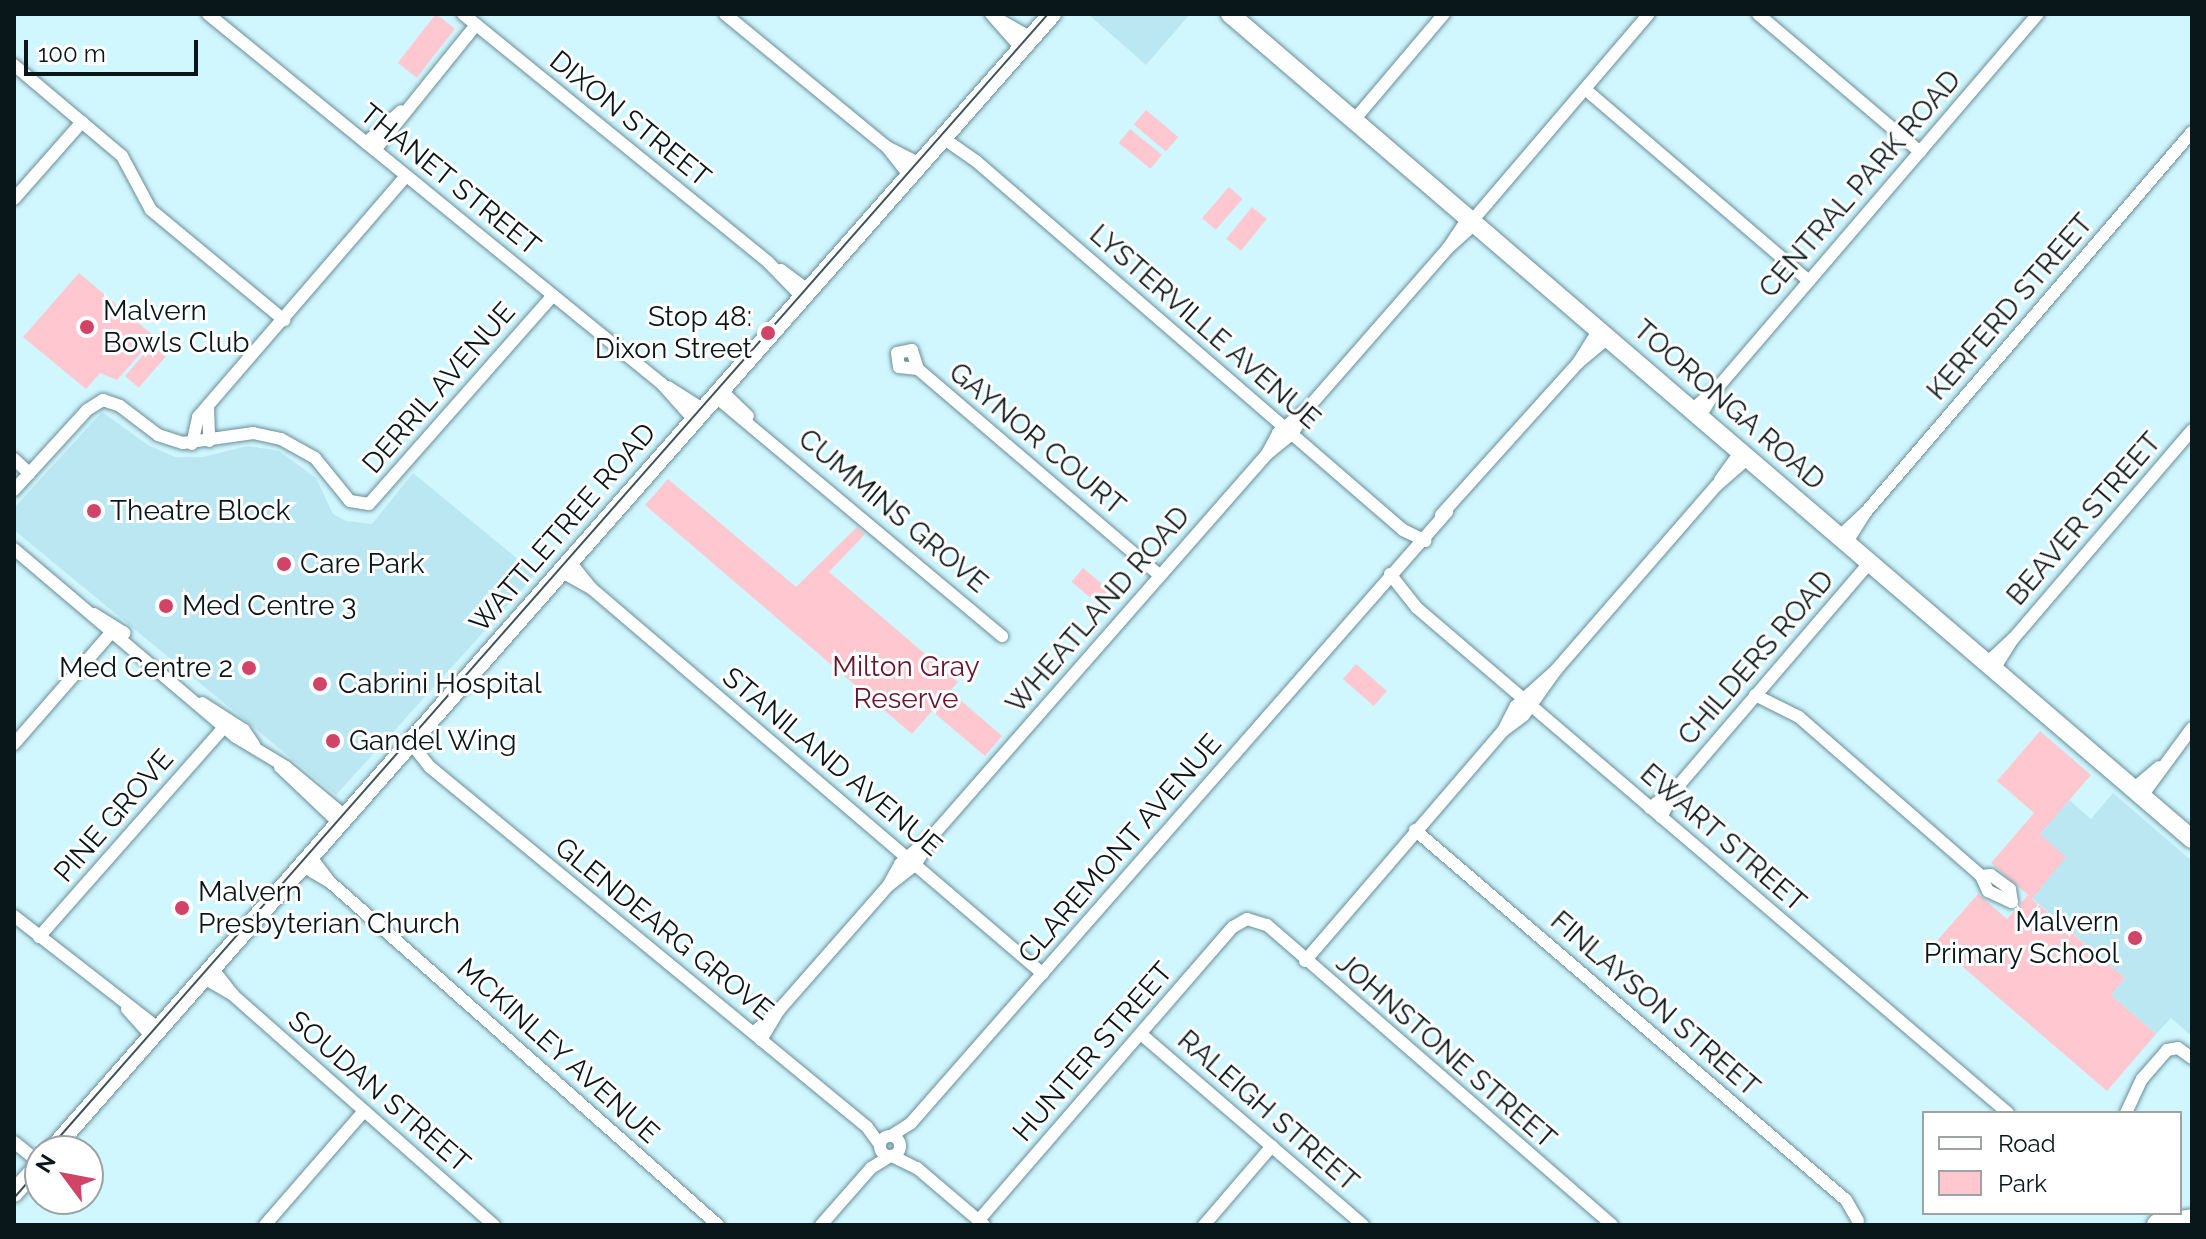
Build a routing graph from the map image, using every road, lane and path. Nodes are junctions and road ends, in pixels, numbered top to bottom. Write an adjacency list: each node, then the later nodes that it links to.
1 (208, 14): 19 (street, THANET STREET)
2 (463, 14): 11 (street, DIXON STREET)
3 (725, 14): 21 (street)
4 (1052, 14): 12 (main road, WATTLETREE ROAD)
5 (1230, 14): 15 (main road, TOORONGA ROAD)
6 (1444, 14): 15 (street)
7 (1649, 14): 14 (street, WHEATLAND ROAD)
8 (1758, 14): 20 (street)
9 (2035, 15): 20 (street, CENTRAL PARK ROAD)
10 (993, 16): 12 (street)
11 (476, 25): 19 (street); 26 (street, DIXON STREET)
12 (1026, 44): 18 (main road, WATTLETREE ROAD)
13 (14, 65): 16 (street)
14 (1585, 89): 24 (street, WHEATLAND ROAD); 25 (street)
15 (1354, 120): 24 (main road, TOORONGA ROAD)
16 (82, 122): 23 (street); 28 (street)
17 (2192, 132): 44 (street, KERFERD STREET)
18 (946, 135): 21 (main road, WATTLETREE ROAD); 34 (street, LYSTERVILLE AVENUE)
19 (370, 146): 22 (street, THANET STREET)
20 (1920, 152): 25 (street, CENTRAL PARK ROAD)
21 (916, 170): 26 (main road, WATTLETREE ROAD)
22 (410, 178): 27 (street, THANET STREET); 28 (street)
23 (14, 199)
24 (1471, 221): 29 (main road, TOORONGA ROAD); 34 (street, WHEATLAND ROAD)
25 (1809, 281): 33 (street, CENTRAL PARK ROAD)
26 (806, 294): 31 (main road, WATTLETREE ROAD)
27 (553, 295): 31 (street, THANET STREET); 36 (street, DERRIL AVENUE)
28 (284, 320): 32 (street)
29 (1604, 334): 33 (main road, TOORONGA ROAD); 43 (street, CLAREMONT AVENUE)
30 (918, 369): 49 (street, GAYNOR COURT)
31 (709, 405): 48 (main road, WATTLETREE ROAD); 52 (street, CUMMINS GROVE)
32 (208, 406): 36 (street); 37 (street)
33 (1696, 413): 38 (main road, TOORONGA ROAD)
34 (1288, 430): 42 (street, LYSTERVILLE AVENUE); 49 (street, WHEATLAND ROAD)
35 (2192, 430): 53 (street, BEAVER STREET)
36 (209, 441): 37 (street)
37 (192, 444): 40 (street)
38 (1745, 454): 44 (main road, TOORONGA ROAD); 56 (street)
39 (14, 459): 40 (street)
40 (29, 473): 41 (street)
41 (14, 490)
42 (1403, 530): 43 (street, LYSTERVILLE AVENUE); 46 (street, LYSTERVILLE AVENUE)
43 (1424, 539): 46 (street, CLAREMONT AVENUE)
44 (1843, 539): 47 (main road, TOORONGA ROAD)
45 (14, 549): 51 (street)
46 (1414, 550): 50 (street, CLAREMONT AVENUE)
47 (1870, 562): 53 (main road, TOORONGA ROAD); 54 (street, CHILDERS ROAD)
48 (566, 567): 63 (main road, WATTLETREE ROAD); 71 (street, STANILAND AVENUE)
49 (1160, 576): 71 (street, WHEATLAND ROAD)
50 (1387, 580): 56 (street, EWART STREET); 79 (street, CLAREMONT AVENUE)
51 (117, 632): 57 (street); 61 (street)
52 (1002, 636)
53 (1990, 666): 65 (main road, TOORONGA ROAD)
54 (1765, 684): 55 (street, CHILDERS ROAD); 58 (street)
55 (1755, 695): 58 (street); 64 (street, CHILDERS ROAD)
56 (1528, 702): 66 (street, EWART STREET); 69 (street)
57 (202, 703): 59 (street); 62 (street)
58 (1778, 704): 73 (street)
59 (224, 727): 62 (street); 76 (street, PINE GROVE)
60 (2192, 728): 65 (street)
61 (14, 744)
62 (254, 745): 68 (street)
63 (407, 747): 68 (main road, WATTLETREE ROAD); 82 (street, GLENDEARG GROVE)
64 (1679, 785): 66 (street, CHILDERS ROAD); 67 (street, CHILDERS ROAD)
65 (2138, 792): 70 (main road, TOORONGA ROAD)
66 (1650, 808): 67 (street, EWART STREET)
67 (1661, 817): 85 (street, EWART STREET)
68 (343, 820): 72 (main road, WATTLETREE ROAD)
69 (1415, 830): 77 (street); 91 (street, FINLAYSON STREET)
70 (2192, 839)
71 (911, 861): 79 (street, STANILAND AVENUE); 82 (street, WHEATLAND ROAD)
72 (307, 862): 78 (main road, WATTLETREE ROAD); 95 (street, MCKINLEY AVENUE)
73 (1981, 876)
74 (14, 916): 76 (street)
75 (1247, 919): 77 (street, JOHNSTONE STREET); 81 (street, HUNTER STREET)
76 (39, 937): 80 (street)
77 (1302, 959): 99 (street, JOHNSTONE STREET)
78 (208, 973): 80 (main road, WATTLETREE ROAD); 84 (street, SOUDAN STREET)
79 (1043, 974): 88 (street, CLAREMONT AVENUE)
80 (156, 1033): 87 (main road, WATTLETREE ROAD)
81 (1141, 1034): 89 (street, RALEIGH STREET); 92 (street, HUNTER STREET)
82 (757, 1037): 88 (street, GLENDEARG GROVE)
83 (2192, 1058): 86 (street)
84 (364, 1111): 93 (street); 94 (street, SOUDAN STREET)
85 (2006, 1111)
86 (2127, 1111)
87 (65, 1135)
88 (890, 1146): 92 (street, GLENDEARG GROVE); 96 (street)
89 (1272, 1146): 97 (street); 98 (street, RALEIGH STREET)
90 (2192, 1220): 100 (highway)
91 (1858, 1221)
92 (981, 1223)
93 (265, 1225)
94 (494, 1225)
95 (718, 1225)
96 (821, 1225)
97 (1204, 1225)
98 (1363, 1225)
99 (1612, 1225)
100 (2158, 1225)

